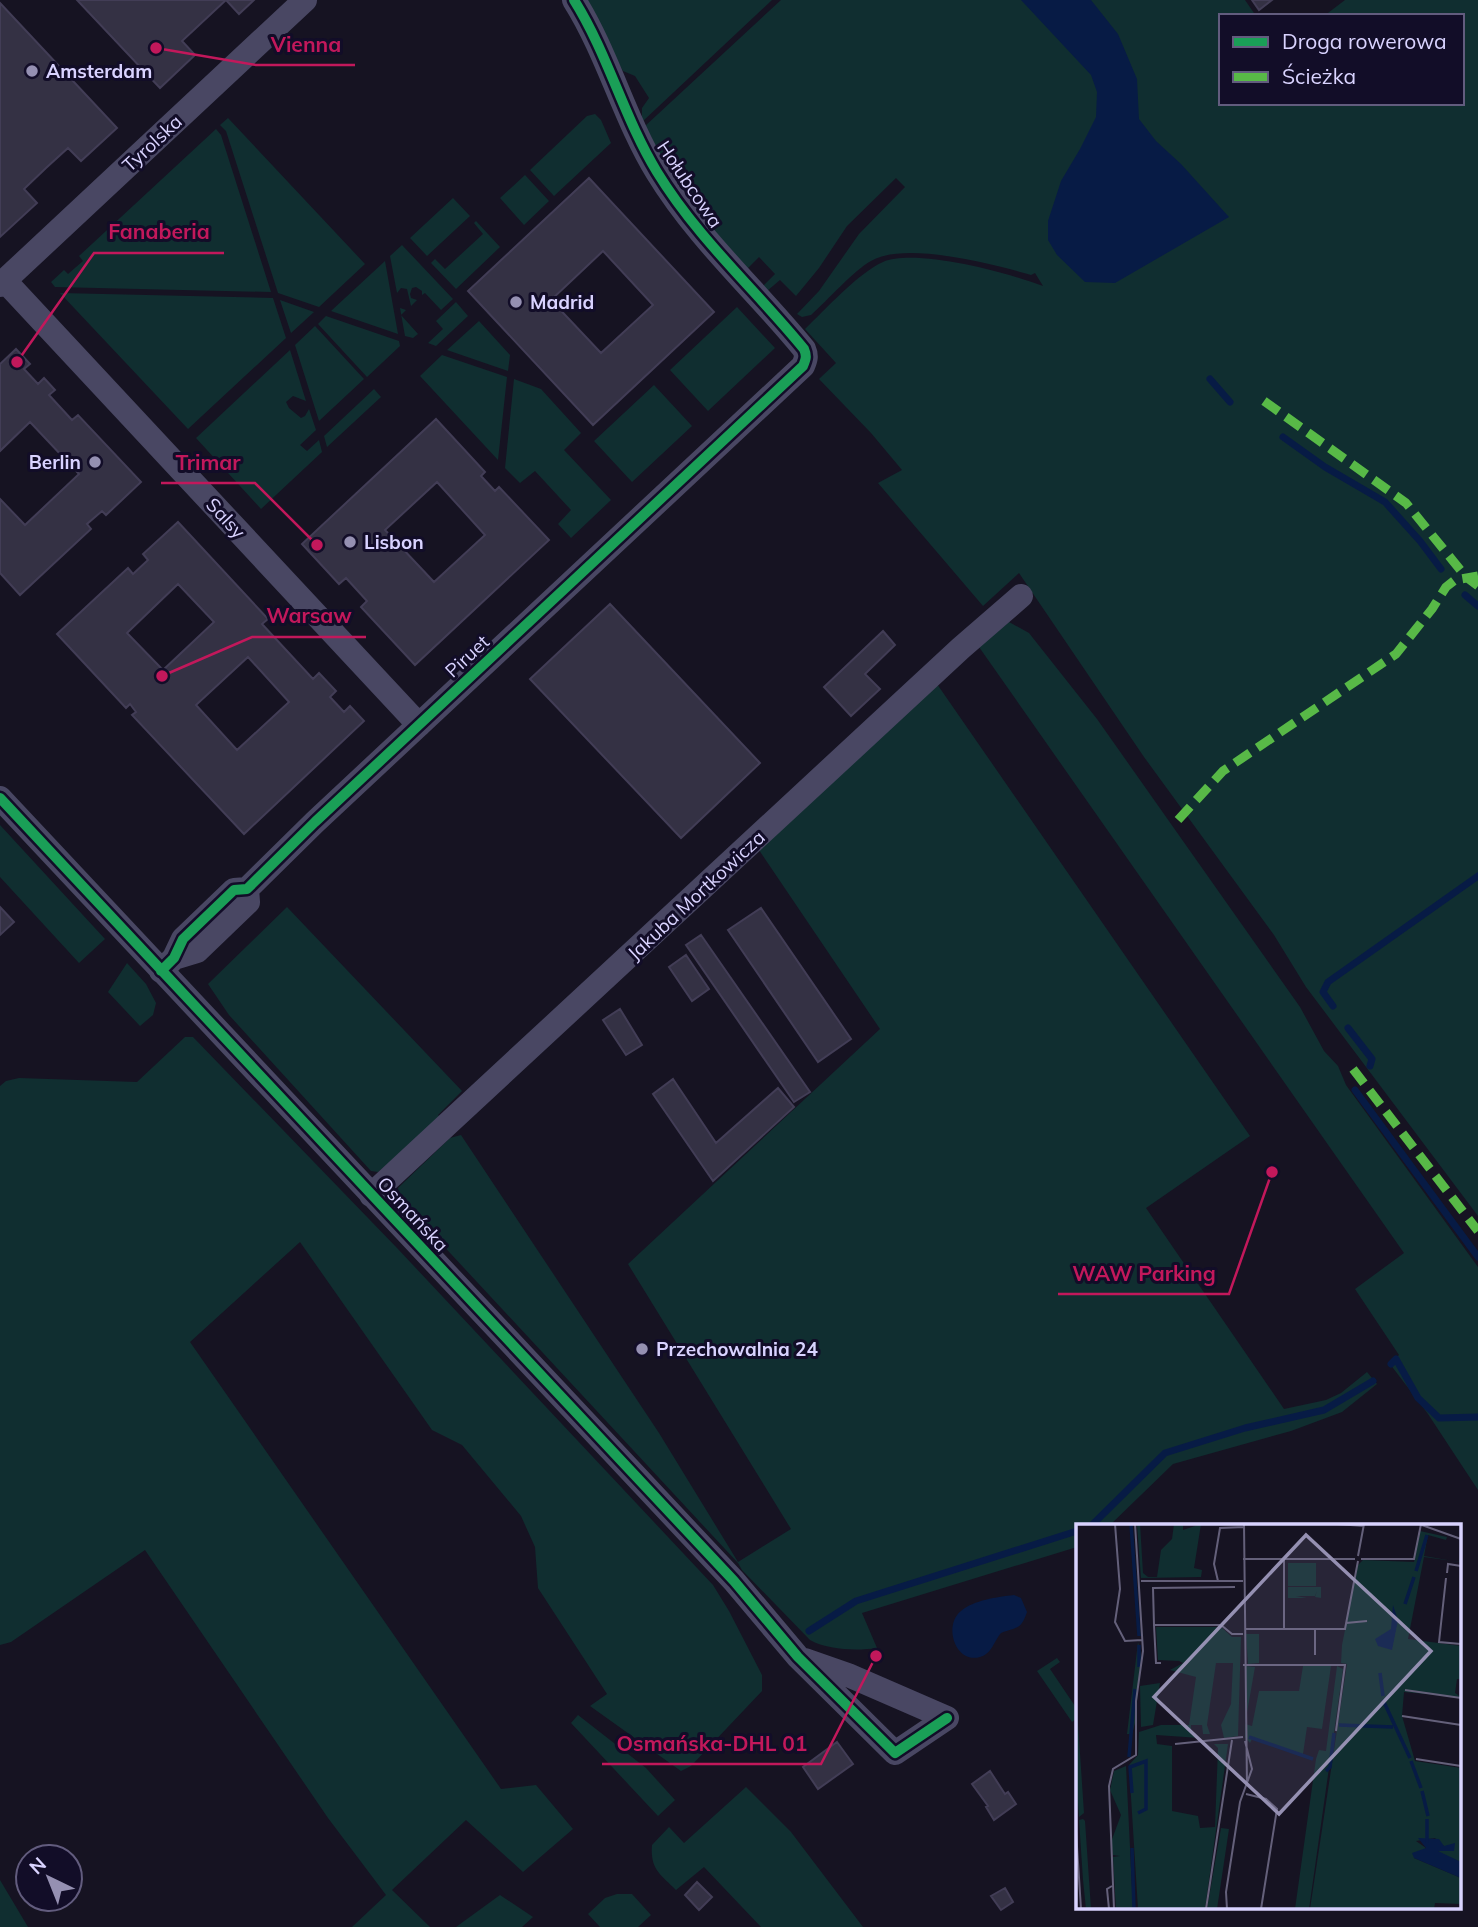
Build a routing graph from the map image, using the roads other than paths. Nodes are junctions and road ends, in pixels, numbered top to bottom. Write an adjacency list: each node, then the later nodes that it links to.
1 (305, 0): 3 (street, Tyrolska)
2 (573, 0): 4 (street, Hołubcowa)
3 (2, 283): 6 (street, Salsy)
4 (803, 366): 6 (street, Piruet)
5 (1021, 596): 9 (street, Jakuba Mortkowicza)
6 (419, 725): 8 (street, Piruet)
7 (0, 798): 8 (street, Osmańska)
8 (167, 964): 9 (street, Osmańska)
9 (371, 1195): 10 (street, Osmańska)
10 (798, 1657): 10 (street, Osmańska)

